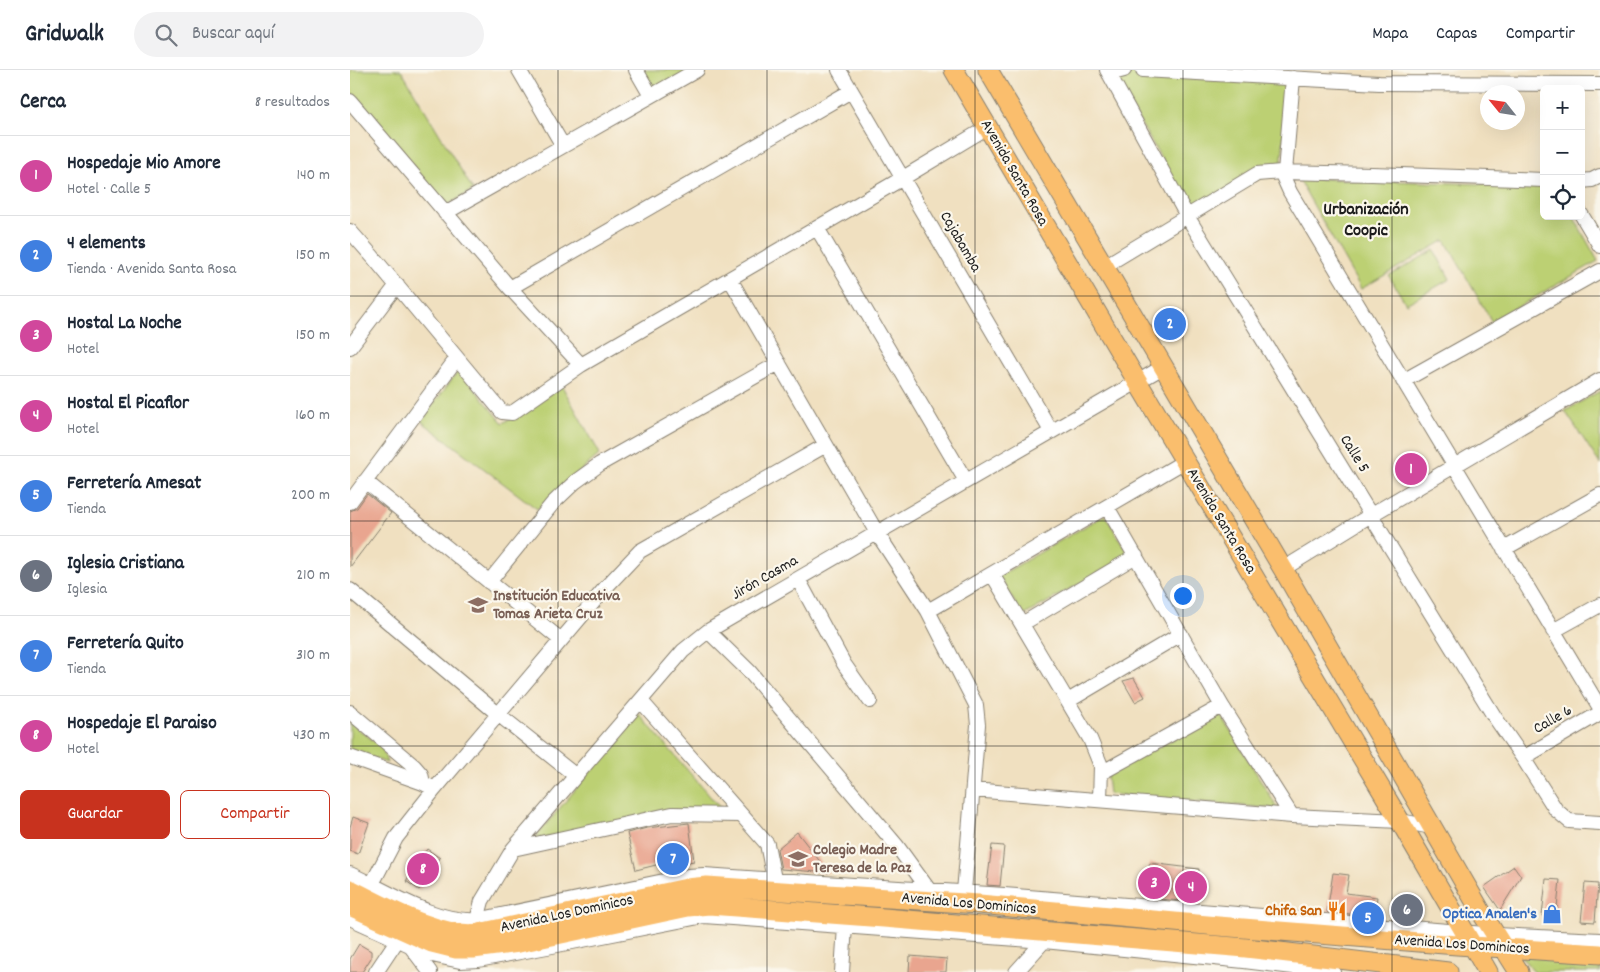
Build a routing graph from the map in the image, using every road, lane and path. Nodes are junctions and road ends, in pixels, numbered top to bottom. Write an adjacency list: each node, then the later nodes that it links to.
1 (520, 70): 16 (street)
2 (636, 70): 13 (street)
3 (697, 70): 13 (street)
4 (839, 70): 12 (street, Cajabamba)
5 (954, 70): 15 (main road, Avenida Santa Rosa)
6 (988, 70): 28 (main road, Avenida Santa Rosa)
7 (1124, 70): 9 (street)
8 (1143, 70): 10 (street)
9 (1108, 72): 23 (street, Calle 5)
10 (1293, 78): 11 (street); 17 (street)
11 (1600, 84)
12 (851, 91): 19 (street, Cajabamba); 32 (street)
13 (651, 96): 16 (street)
14 (350, 101): 22 (street)
15 (988, 127): 19 (street); 39 (main road, Avenida Santa Rosa)
16 (563, 146): 22 (street)
17 (1283, 172): 20 (street); 23 (street); 40 (street)
18 (1600, 176): 21 (street)
19 (903, 178): 25 (street); 41 (street, Cajabamba)
20 (1540, 180)
21 (1585, 180)
22 (445, 213): 32 (street)
23 (1187, 216): 28 (street); 50 (street, Calle 5)
24 (1585, 220): 27 (street)
25 (817, 228): 30 (street); 46 (street)
26 (350, 231): 31 (street)
27 (1600, 246)
28 (1103, 267): 37 (main road, Avenida Santa Rosa)
29 (1600, 272): 40 (street)
30 (730, 279): 35 (street); 36 (street)
31 (397, 285): 33 (street); 34 (street)
32 (510, 288): 36 (street)
33 (350, 347)
34 (457, 358): 36 (street); 45 (street)
35 (779, 363): 42 (street); 57 (street)
36 (581, 365)
37 (1163, 367): 39 (street, Jirón Casma); 54 (main road, Avenida Santa Rosa)
38 (1600, 380): 44 (street)
39 (1137, 381): 41 (street, Jirón Casma); 43 (main road, Avenida Santa Rosa)
40 (1403, 381): 44 (street)
41 (1051, 431): 46 (street, Jirón Casma)
42 (826, 445): 51 (street); 65 (street)
43 (1185, 461): 49 (street); 83 (main road, Avenida Santa Rosa)
44 (1453, 466): 50 (street); 52 (street)
45 (366, 481): 48 (street); 57 (street)
46 (966, 481): 51 (street, Jirón Casma)
47 (1600, 495): 52 (street)
48 (350, 502)
49 (1107, 507): 53 (street); 55 (street)
50 (1371, 515): 54 (street); 75 (street, Calle 5)
51 (877, 533): 56 (street, Jirón Casma); 60 (street)
52 (1504, 549): 63 (street)
53 (1136, 556): 61 (street); 64 (street)
54 (1283, 569): 85 (main road, Avenida Santa Rosa)
55 (992, 574): 60 (street); 61 (street)
56 (798, 579): 62 (street, Jirón Casma); 67 (street)
57 (489, 582): 65 (street)
58 (350, 590): 73 (street)
59 (1600, 605): 63 (street)
60 (928, 611): 79 (street)
61 (1022, 624): 68 (street)
62 (708, 631): 66 (street, Jirón Casma); 92 (street)
63 (1553, 631): 70 (street)
64 (1180, 634): 68 (street); 69 (street)
65 (560, 640): 73 (street)
66 (640, 701): 77 (street, Jirón Casma); 81 (street)
67 (870, 701)
68 (1068, 701): 76 (street)
69 (1222, 706): 76 (street); 82 (street)
70 (1600, 708)
71 (350, 712): 78 (street)
72 (1600, 713): 75 (street, Calle 6)
73 (498, 714): 77 (street); 78 (street)
74 (350, 757): 78 (street)
75 (1523, 758): 84 (street, Calle 5)
76 (1101, 773): 80 (street)
77 (576, 776): 86 (street, Jirón Casma)
78 (428, 786): 89 (street)
79 (973, 790): 80 (street); 94 (street)
80 (1100, 800): 82 (street)
81 (741, 815): 86 (street); 88 (street)
82 (1292, 816): 83 (street)
83 (1400, 821): 85 (street); 102 (main road, Avenida Santa Rosa)
84 (1600, 823)
85 (1432, 827): 106 (main road, Avenida Santa Rosa)
86 (513, 849): 99 (street, Jirón Casma)
87 (350, 874): 89 (street, Avenida Los Dominicos)
88 (774, 879): 90 (street, Avenida Los Dominicos); 92 (street, Avenida Los Dominicos)
89 (372, 884): 99 (street, Avenida Los Dominicos)
90 (648, 885): 95 (main road); 99 (street, Avenida Los Dominicos)
91 (350, 889): 95 (main road, Avenida Los Dominicos)
92 (929, 890): 94 (street, Avenida Los Dominicos)
93 (1004, 895): 94 (main road); 102 (street, Avenida Los Dominicos)
94 (972, 898): 95 (main road, Avenida Los Dominicos); 102 (main road, Avenida Los Dominicos)
95 (624, 901)
96 (350, 906): 107 (main road, Avenida Los Dominicos)
97 (350, 918): 105 (street, Avenida Los Dominicos)
98 (884, 918): 101 (main road); 107 (main road, Avenida Los Dominicos); 116 (main road, Avenida Los Dominicos)
99 (477, 920)
100 (845, 926): 101 (street, Avenida Los Dominicos); 108 (street, Avenida Los Dominicos); 113 (street)
101 (907, 931): 104 (street, Avenida Los Dominicos)
102 (1469, 939): 106 (main road, Avenida Los Dominicos); 117 (main road, Avenida Santa Rosa)
103 (1600, 940): 106 (street, Avenida Los Dominicos)
104 (1044, 941): 110 (street, Avenida Los Dominicos); 114 (street)
105 (404, 942): 108 (street, Avenida Los Dominicos); 111 (street); 112 (street)
106 (1501, 942): 109 (main road, Avenida Los Dominicos); 118 (main road, Avenida Santa Rosa)
107 (519, 943): 108 (main road)
108 (547, 947)
109 (1600, 954)
110 (1244, 966): 115 (street, Avenida Los Dominicos)
111 (376, 972)
112 (430, 972)
113 (842, 972)
114 (1016, 972)
115 (1333, 972)
116 (1448, 972)
117 (1488, 972)
118 (1518, 972)

